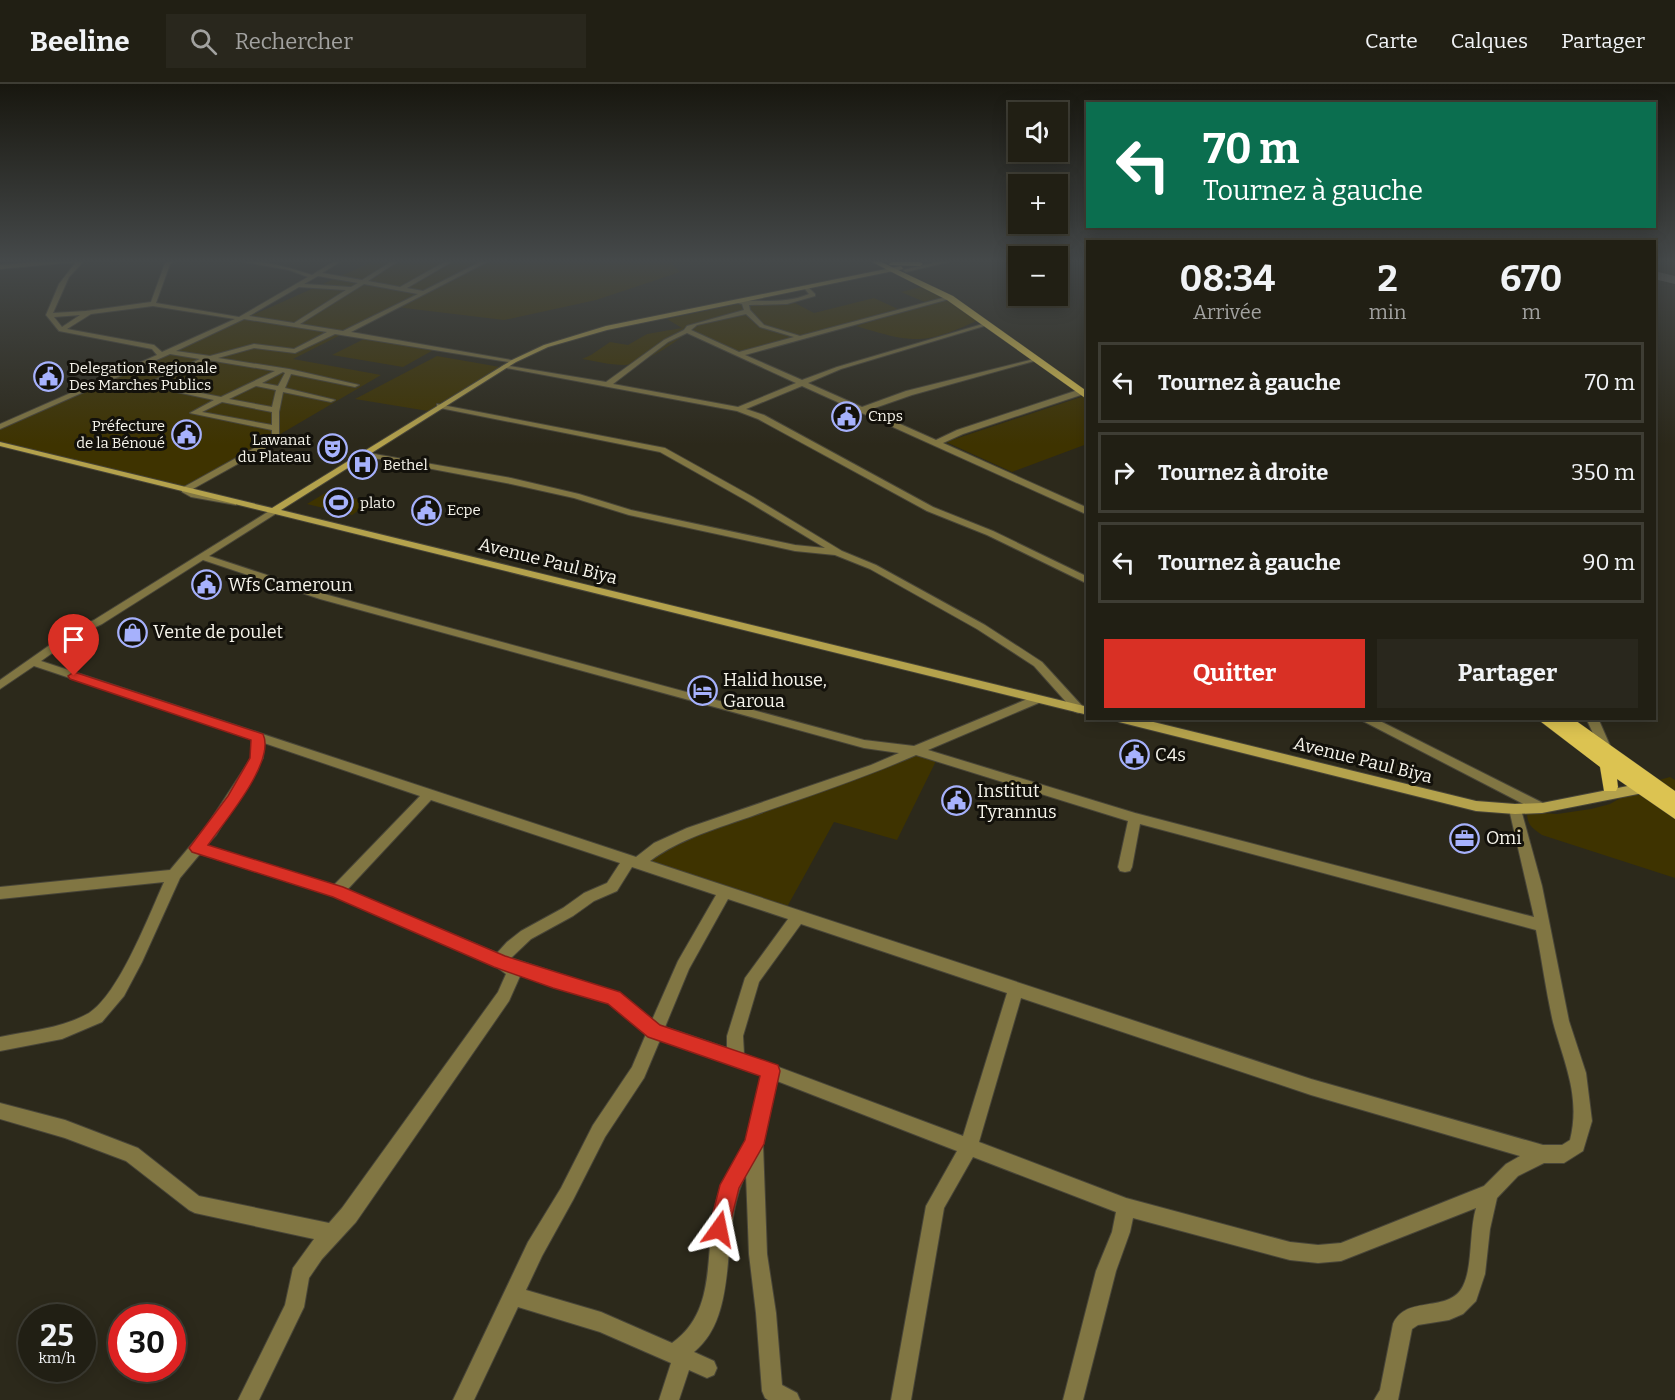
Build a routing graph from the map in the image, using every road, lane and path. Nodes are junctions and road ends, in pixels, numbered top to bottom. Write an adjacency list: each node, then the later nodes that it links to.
1 (54, 321): 16 (street)
2 (74, 321): 16 (street)
3 (230, 321): 21 (street)
4 (231, 321): 22 (street)
5 (270, 321): 15 (street)
6 (301, 321): 15 (street)
7 (368, 321): 19 (street)
8 (654, 321): 26 (main road)
9 (702, 321): 18 (street)
10 (758, 321): 20 (street)
11 (860, 321): 20 (street)
12 (984, 321): 14 (main road)
13 (993, 321): 34 (main road)
14 (988, 324): 25 (main road); 29 (street)
15 (295, 325): 17 (street)
16 (61, 330): 21 (street)
17 (335, 331): 19 (street); 24 (street)
18 (687, 331): 23 (street); 32 (street)
19 (345, 333): 26 (street)
20 (800, 337): 23 (street)
21 (157, 350): 41 (street)
22 (169, 352): 24 (street); 42 (street)
23 (739, 354): 29 (street)
24 (209, 358): 28 (street); 35 (street)
25 (1035, 359): 34 (main road); 40 (street)
26 (514, 361): 27 (main road)
27 (504, 367): 32 (street); 37 (main road)
28 (286, 371): 30 (street); 31 (street); 33 (street)
29 (801, 382): 38 (street); 40 (street)
30 (254, 383): 33 (street); 35 (street)
31 (355, 385)
32 (607, 386): 38 (street)
33 (279, 388): 36 (street); 39 (street)
34 (1085, 393): 44 (street)
35 (220, 399): 39 (street); 43 (street)
36 (331, 400)
37 (440, 406): 46 (main road); 50 (street)
38 (739, 409): 52 (street)
39 (274, 410): 43 (street)
40 (862, 410): 44 (street)
41 (0, 420)
42 (0, 427)
43 (275, 428): 47 (street)
44 (937, 443): 49 (street)
45 (0, 444): 47 (main road, Avenue Paul Biya)
46 (363, 454): 48 (main road); 50 (street)
47 (185, 490): 48 (main road, Avenue Paul Biya)
48 (274, 511): 51 (street); 55 (main road, Avenue Paul Biya)
49 (1086, 511)
50 (839, 553): 56 (street)
51 (203, 557): 53 (street); 63 (street)
52 (1086, 580)
53 (33, 662): 54 (street); 62 (street)
54 (0, 685)
55 (1037, 699): 56 (main road, Avenue Paul Biya); 63 (street)
56 (1083, 710)
57 (1127, 720): 70 (main road, Avenue Paul Biya)
58 (1367, 720): 69 (street)
59 (1546, 720): 64 (main road)
60 (1564, 720): 64 (main road)
61 (1593, 720): 64 (street)
62 (258, 737): 67 (street); 73 (street)
63 (917, 751): 72 (street); 74 (street)
64 (1607, 757): 65 (main road); 66 (main road)
65 (1642, 782): 66 (main road, Avenue Paul Biya); 68 (main road); 71 (main road)
66 (1605, 792): 69 (main road, Avenue Paul Biya)
67 (429, 794): 74 (street); 78 (street)
68 (1675, 799)
69 (1542, 808): 70 (main road, Avenue Paul Biya)
70 (1515, 809): 81 (street)
71 (1675, 813)
72 (1134, 818): 75 (street); 81 (street)
73 (197, 848): 76 (street); 78 (street)
74 (634, 862): 79 (street); 82 (street)
75 (1125, 867)
76 (174, 875): 77 (street); 85 (street)
77 (0, 892)
78 (338, 892): 82 (street)
79 (724, 892): 80 (street); 84 (street)
80 (798, 916): 83 (street); 86 (street)
81 (1541, 925): 91 (street)
82 (500, 962): 84 (street); 94 (street)
83 (1016, 988): 90 (street); 91 (street)
84 (654, 1031): 86 (street); 95 (street)
85 (1, 1046)
86 (736, 1058): 87 (street)
87 (771, 1071): 89 (street); 90 (street)
88 (0, 1111): 94 (street)
89 (754, 1144): 96 (street); 101 (street)
90 (969, 1146): 93 (street); 102 (street)
91 (1542, 1154): 92 (street)
92 (1490, 1192): 93 (street); 104 (street)
93 (1126, 1207): 103 (street)
94 (330, 1233): 98 (street)
95 (513, 1296): 96 (street); 99 (street)
96 (678, 1356): 97 (street); 100 (street)
97 (707, 1368)
98 (248, 1400)
99 (463, 1400)
100 (669, 1400)
101 (789, 1400)
102 (901, 1400)
103 (1073, 1400)
104 (1384, 1400)

